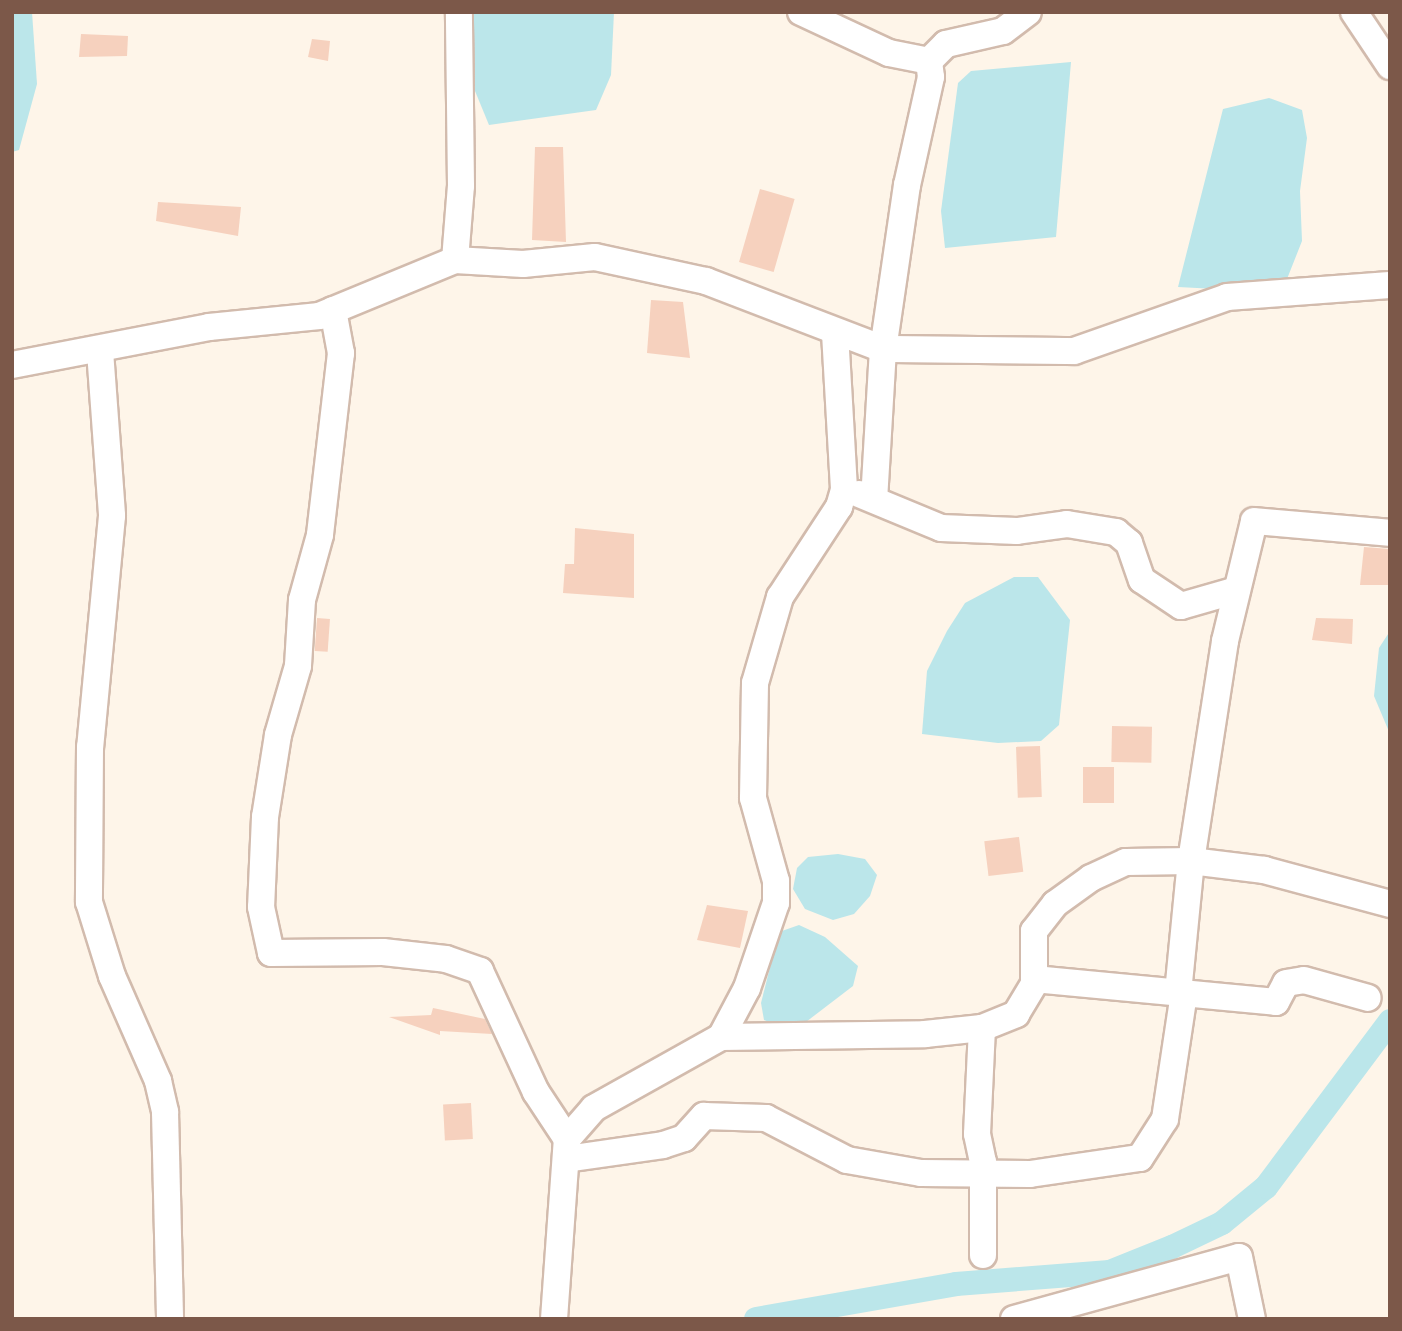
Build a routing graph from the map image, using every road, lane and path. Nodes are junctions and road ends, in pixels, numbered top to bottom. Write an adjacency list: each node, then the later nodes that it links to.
1 (459, 12): 7 (street)
2 (801, 12): 5 (street)
3 (1028, 12): 5 (street)
4 (1354, 12): 6 (street)
5 (929, 61): 11 (street)
6 (1390, 66)
7 (455, 260): 9 (street); 10 (street)
8 (1390, 285): 11 (street)
9 (333, 310): 12 (street); 25 (street)
10 (835, 331): 11 (street); 14 (street)
11 (883, 349): 15 (street)
12 (100, 351): 13 (street); 28 (street)
13 (12, 365)
14 (844, 489): 15 (street); 24 (street)
15 (874, 499): 17 (street)
16 (1390, 533): 17 (street)
17 (1237, 590): 18 (street)
18 (1191, 861): 19 (street); 20 (street); 21 (street)
19 (1390, 904)
20 (1034, 979): 21 (street); 23 (street)
21 (1181, 994): 22 (street); 26 (street)
22 (1368, 998)
23 (982, 1028): 24 (street); 26 (street)
24 (721, 1037): 25 (street)
25 (567, 1149): 26 (street); 29 (street)
26 (983, 1173): 27 (street)
27 (983, 1255)
28 (170, 1319)
29 (554, 1319)
30 (1014, 1319): 31 (street)
31 (1252, 1319)

